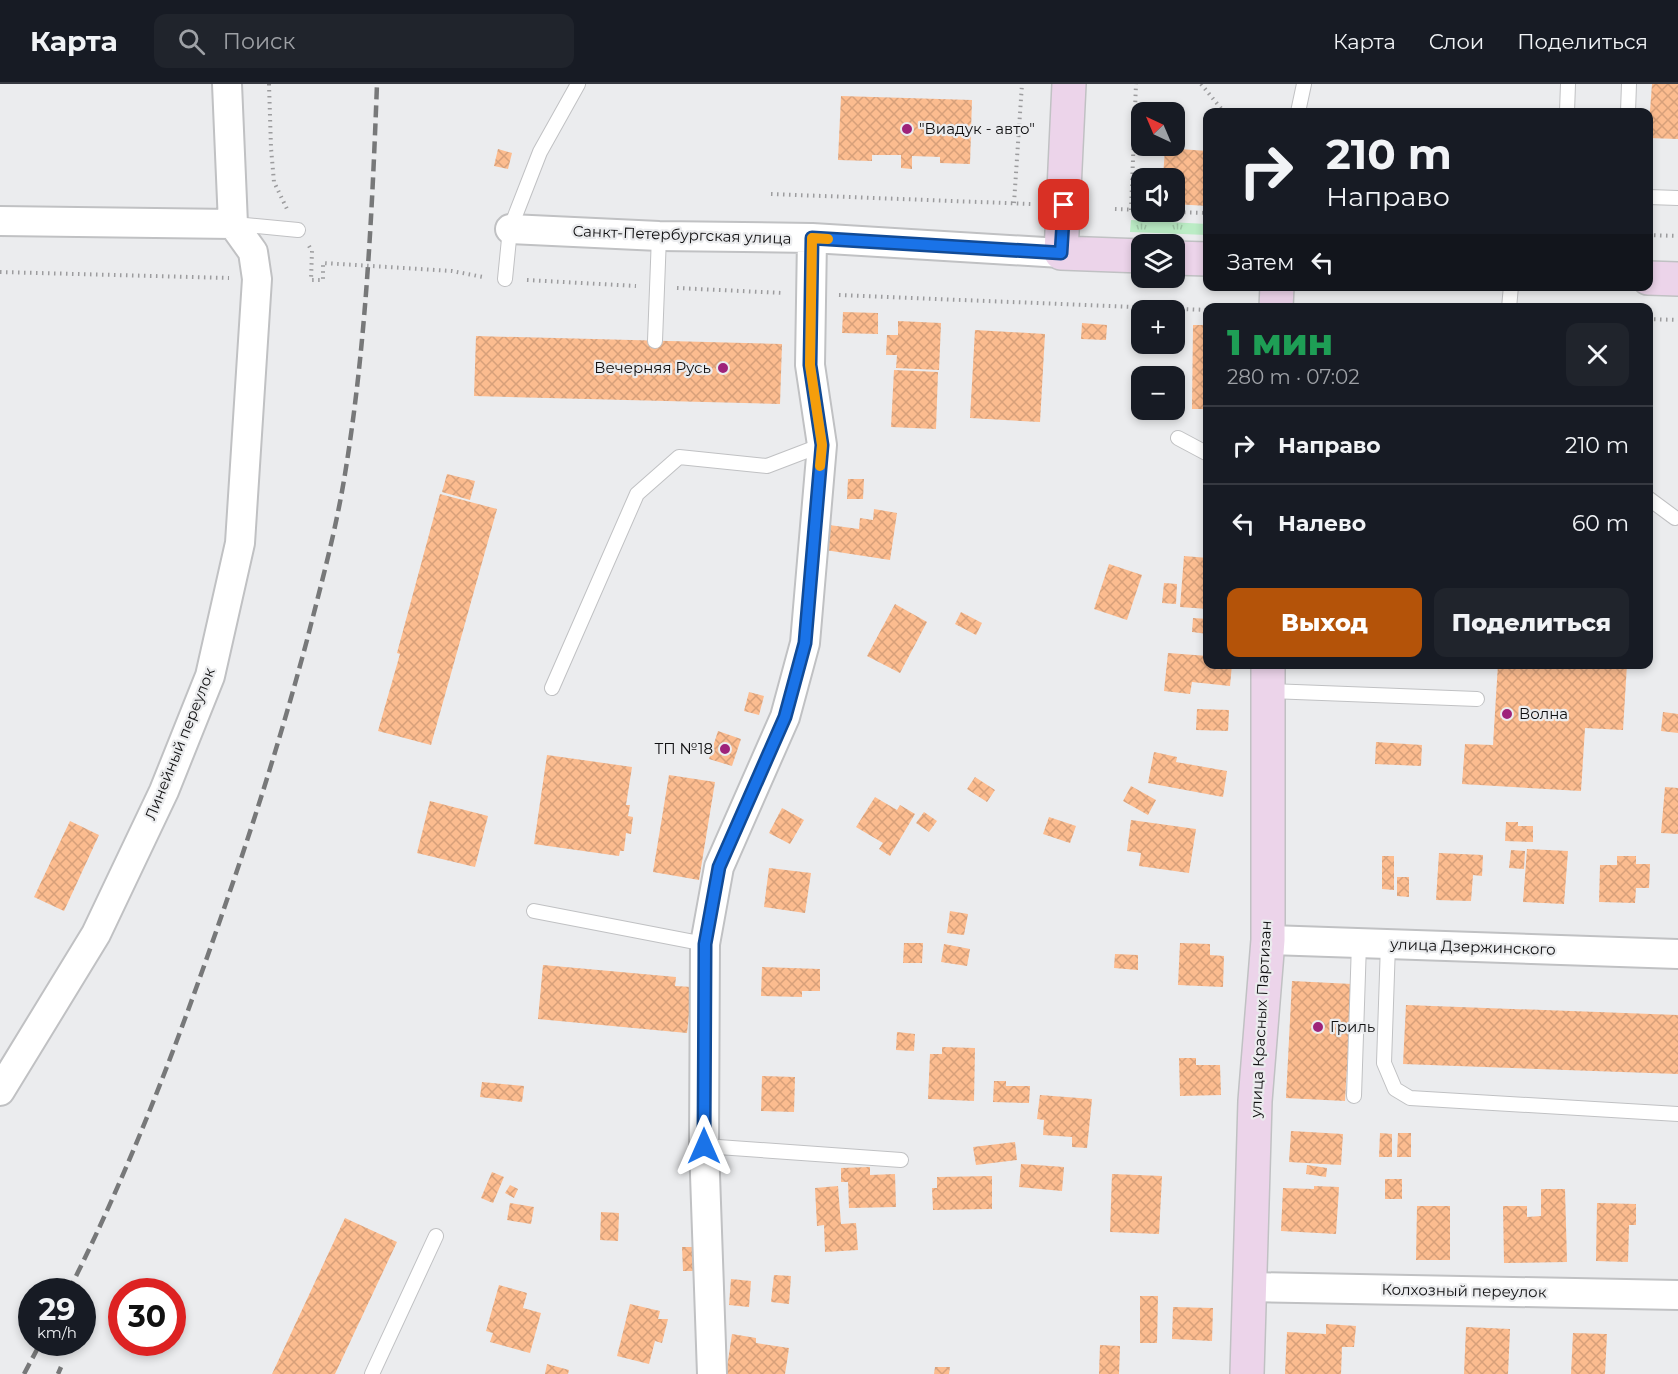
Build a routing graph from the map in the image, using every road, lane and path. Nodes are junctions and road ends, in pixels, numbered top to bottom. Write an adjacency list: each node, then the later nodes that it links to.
1 (228, 84): 26 (street)
2 (269, 84): 28 (path)
3 (578, 84): 27 (lane)
4 (1022, 84): 19 (path)
5 (1069, 84): 33 (street)
6 (1136, 84): 15 (path)
7 (1201, 84): 11 (path)
8 (1304, 84): 12 (lane)
9 (1568, 84): 13 (lane)
10 (1629, 84): 14 (lane)
11 (1221, 108)
12 (1299, 108)
13 (1567, 108)
14 (1628, 108)
15 (1133, 168)
16 (771, 194): 19 (path)
17 (1653, 197): 18 (lane)
18 (1678, 198)
19 (1014, 203): 20 (path)
20 (1034, 204)
21 (1115, 209): 22 (path)
22 (1131, 210)
23 (1185, 212): 24 (path)
24 (1203, 213)
25 (0, 221): 26 (street)
26 (233, 224): 28 (lane); 40 (street, Линейный переулок)
27 (510, 229): 30 (street, Санкт-Петербургская улица); 41 (lane)
28 (298, 230): 38 (path)
29 (1653, 235): 31 (path)
30 (659, 236): 32 (street, Санкт-Петербургская улица); 43 (lane)
31 (1678, 236)
32 (812, 238): 33 (street, Санкт-Петербургская улица); 44 (street)
33 (1061, 253): 34 (street, Санкт-Петербургская улица)
34 (1131, 256)
35 (1185, 258): 36 (street)
36 (1203, 259)
37 (0, 272): 40 (path)
38 (483, 277)
39 (1653, 278): 42 (street)
40 (257, 279): 63 (street, Линейный переулок)
41 (505, 279): 43 (path)
42 (1678, 279)
43 (656, 287): 44 (path); 48 (lane)
44 (812, 294): 45 (path); 50 (street)
45 (1203, 310)
46 (1653, 319): 47 (path)
47 (1678, 320)
48 (655, 341)
49 (1178, 438): 51 (lane)
50 (822, 445): 55 (lane); 60 (street)
51 (1203, 451)
52 (1653, 502): 53 (lane)
53 (1675, 518)
54 (1268, 678): 56 (lane); 58 (street, улица Красных Партизан)
55 (552, 688)
56 (1477, 699)
57 (534, 911): 60 (lane)
58 (1268, 940): 59 (street, улица Дзержинского); 69 (street, улица Красных Партизан)
59 (1359, 943): 61 (street, улица Дзержинского); 64 (lane)
60 (705, 944): 66 (street)
61 (1388, 944): 62 (street, улица Дзержинского); 65 (lane)
62 (1678, 954)
63 (0, 1091)
64 (1354, 1096)
65 (1678, 1114)
66 (704, 1146): 67 (lane); 72 (street)
67 (901, 1160)
68 (436, 1236): 71 (lane)
69 (1250, 1287): 70 (street, Колхозный переулок); 73 (street, улица Красных Партизан)
70 (1678, 1295)
71 (372, 1374)
72 (712, 1374)
73 (1246, 1374)

